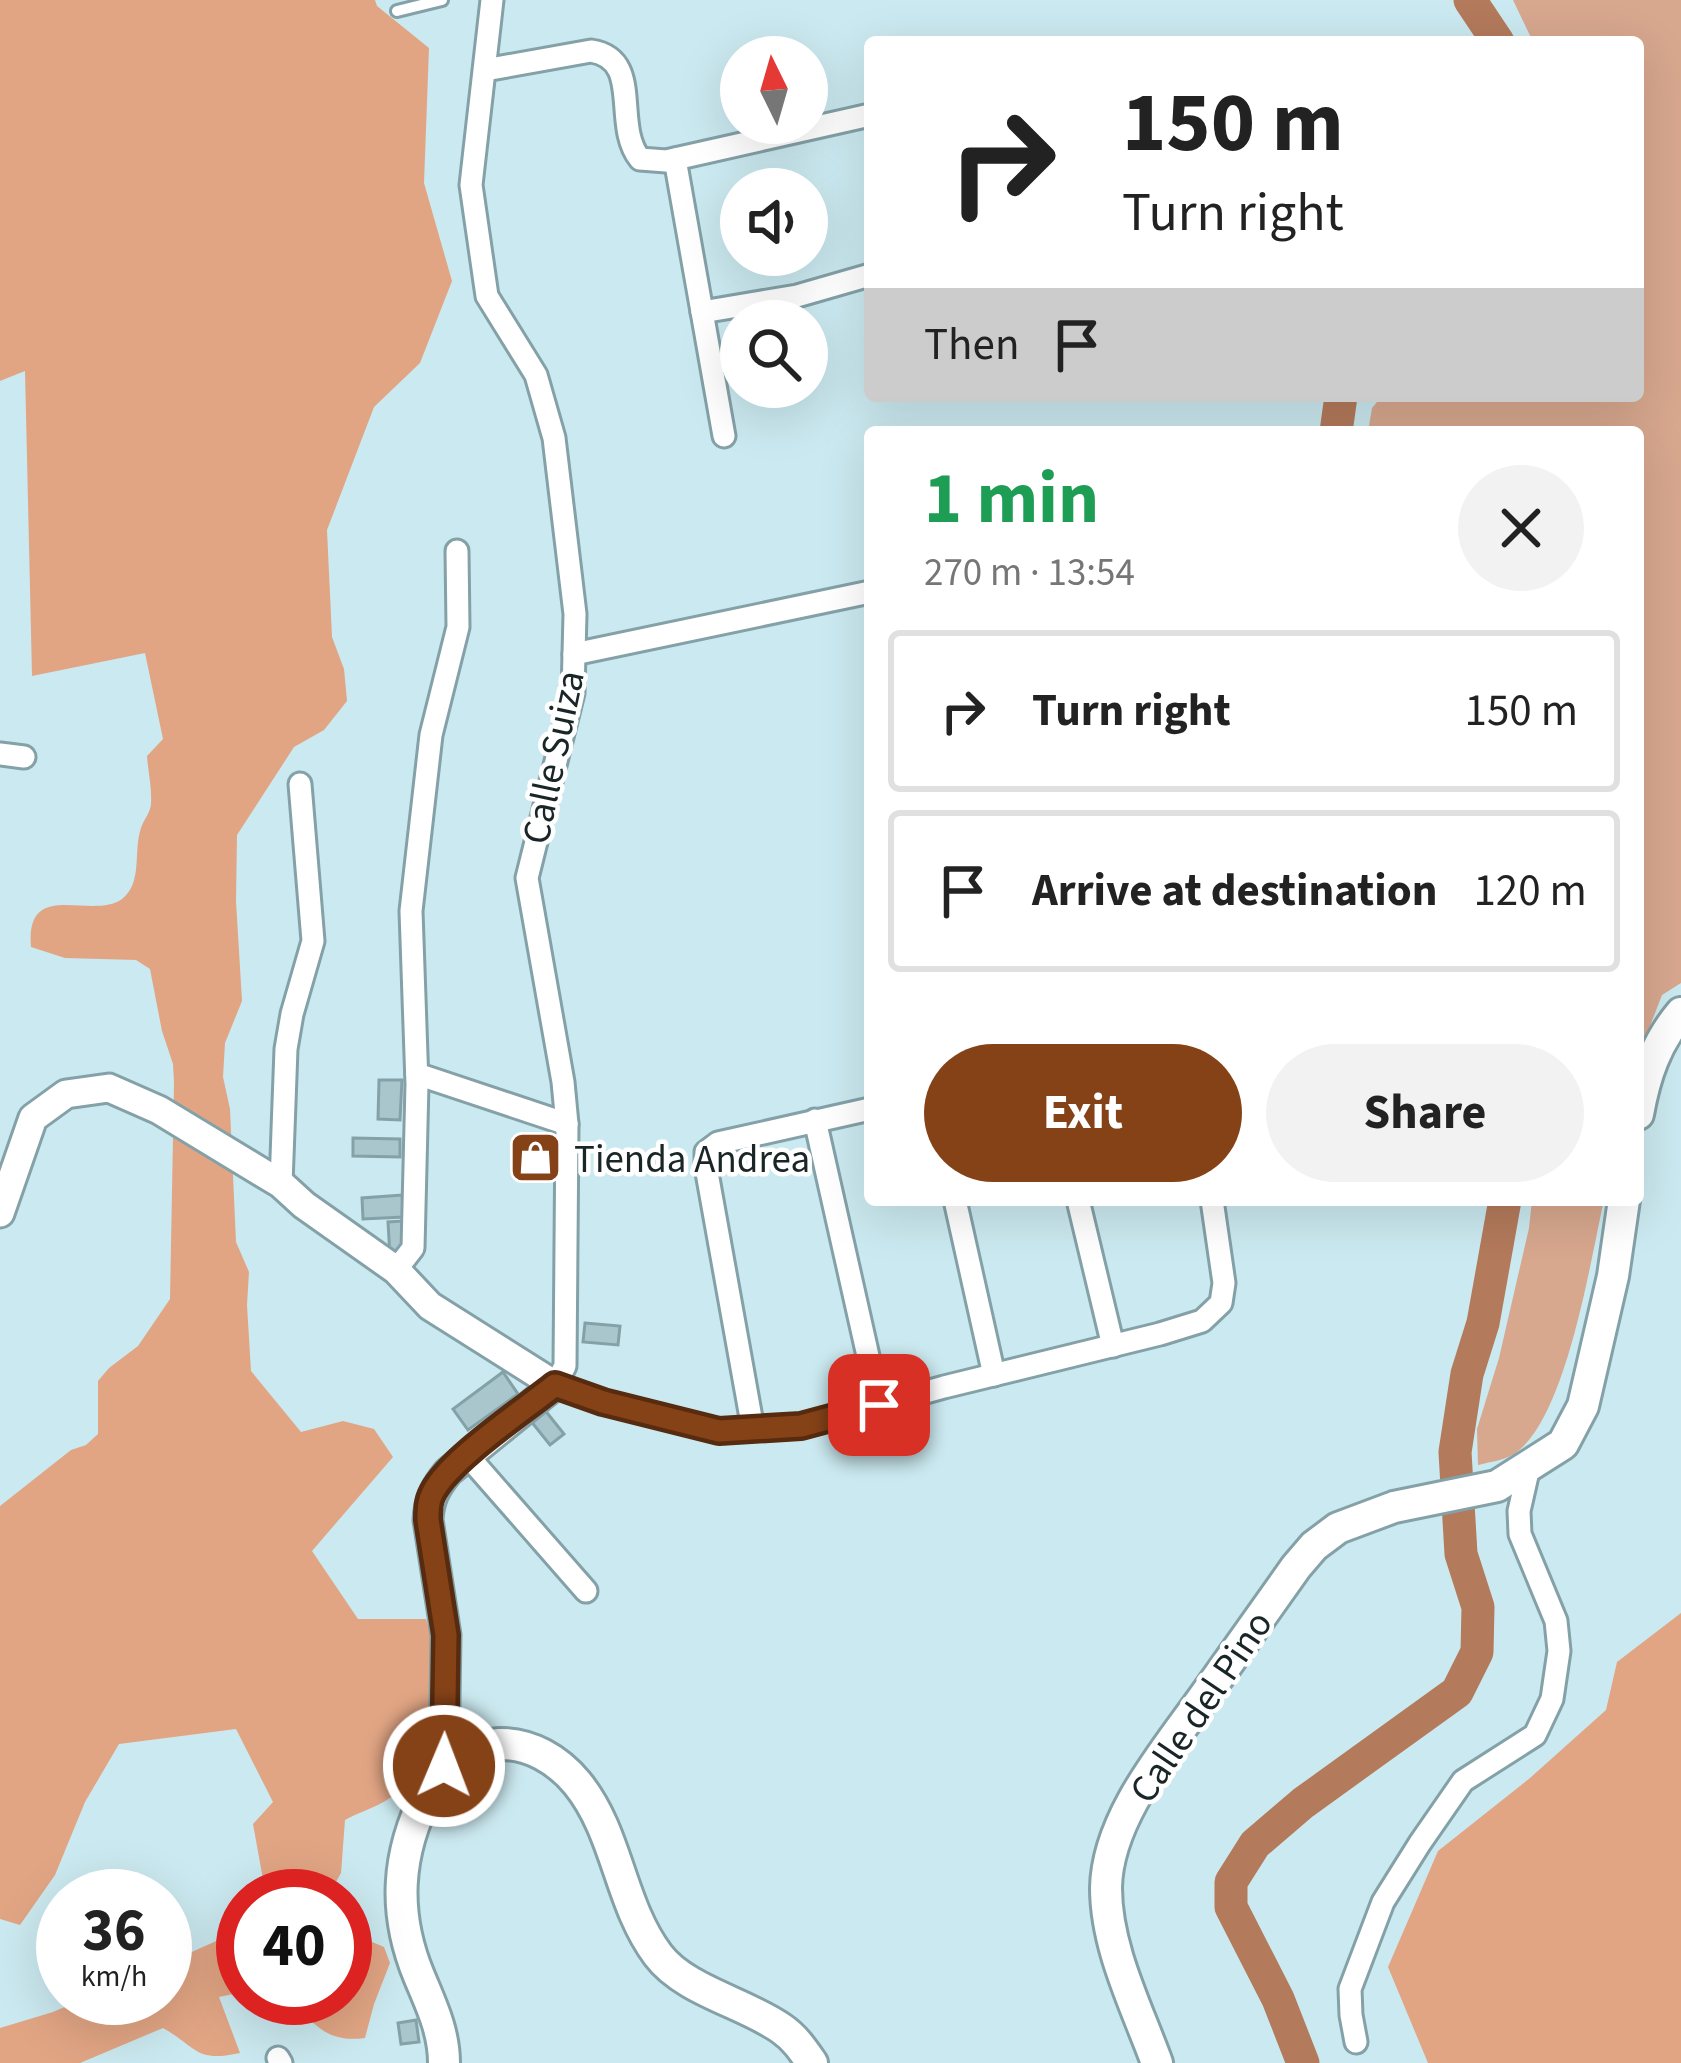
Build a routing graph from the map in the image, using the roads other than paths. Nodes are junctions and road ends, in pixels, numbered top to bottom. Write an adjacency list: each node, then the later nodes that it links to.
1 (442, 0): 3 (lane)
2 (492, 0): 4 (street, Calle Suiza)
3 (397, 11)
4 (485, 70): 6 (street); 12 (street, Calle Suiza)
5 (864, 116): 6 (street)
6 (675, 160): 8 (street)
7 (864, 277): 8 (street)
8 (702, 311): 9 (street)
9 (724, 436)
10 (457, 551): 17 (street)
11 (864, 593): 12 (street)
12 (574, 654): 21 (street, Calle Suiza)
13 (0, 754): 14 (street)
14 (24, 757)
15 (300, 784): 22 (street)
16 (1681, 1012): 18 (main road)
17 (417, 1074): 21 (street); 28 (street)
18 (1644, 1090)
19 (864, 1110): 20 (street)
20 (815, 1120): 32 (street); 33 (street)
21 (567, 1124): 31 (street, Calle Suiza)
22 (281, 1184): 27 (street); 28 (street)
23 (956, 1206): 30 (street)
24 (1079, 1206): 29 (street)
25 (1212, 1206): 29 (street)
26 (1623, 1206): 35 (main road, Calle del Pino)
27 (0, 1213)
28 (396, 1270): 31 (street)
29 (1113, 1346): 30 (street)
30 (994, 1375): 32 (street)
31 (555, 1385): 33 (street); 34 (street)
32 (879, 1405): 33 (street)
33 (753, 1429)
34 (466, 1455): 36 (street); 37 (street)
35 (1529, 1467): 38 (street); 41 (main road, Calle del Pino)
36 (586, 1591)
37 (444, 1766): 39 (main road); 40 (main road)
38 (1356, 2042)
39 (444, 2063)
40 (812, 2063)
41 (1157, 2063)

